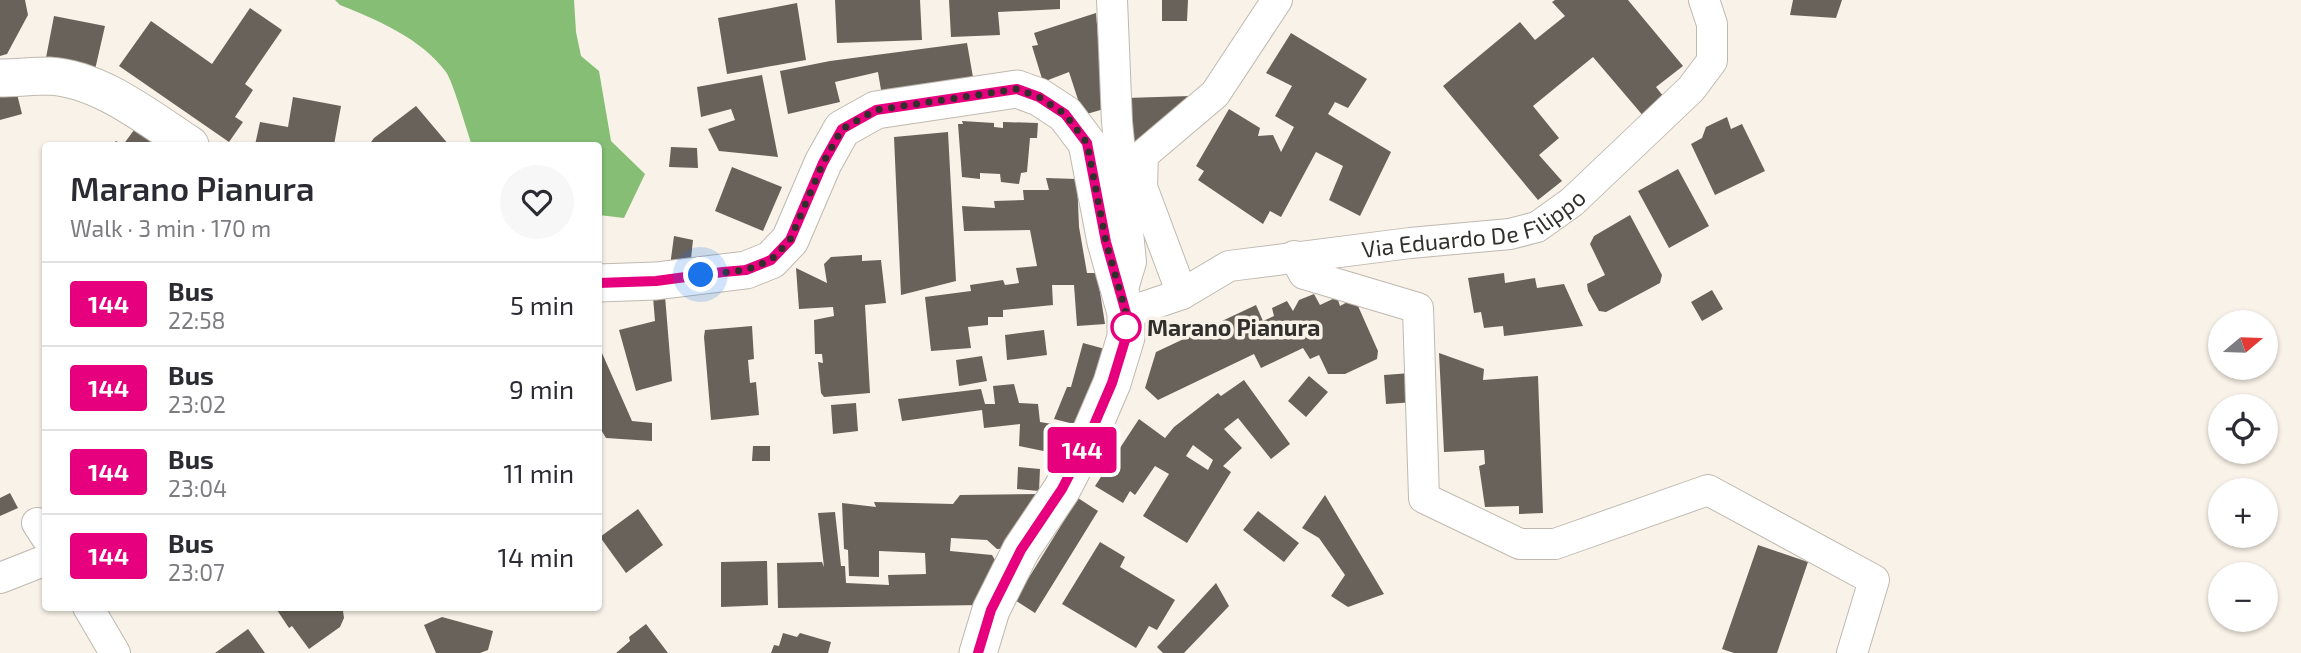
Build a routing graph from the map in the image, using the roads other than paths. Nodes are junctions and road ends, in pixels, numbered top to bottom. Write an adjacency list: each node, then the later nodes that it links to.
1 (1112, 0): 9 (street)
2 (1277, 0): 8 (street)
3 (1704, 0): 6 (street, Via Eduardo De Filippo)
4 (0, 78): 5 (street)
5 (185, 142)
6 (1294, 256): 8 (street, Via Eduardo De Filippo); 15 (street)
7 (602, 283): 9 (street)
8 (1181, 294): 9 (street, Via Eduardo De Filippo)
9 (1124, 302): 14 (street)
10 (42, 562): 11 (street)
11 (0, 578)
12 (90, 611): 13 (street)
13 (115, 653)
14 (978, 653)
15 (1852, 653)

